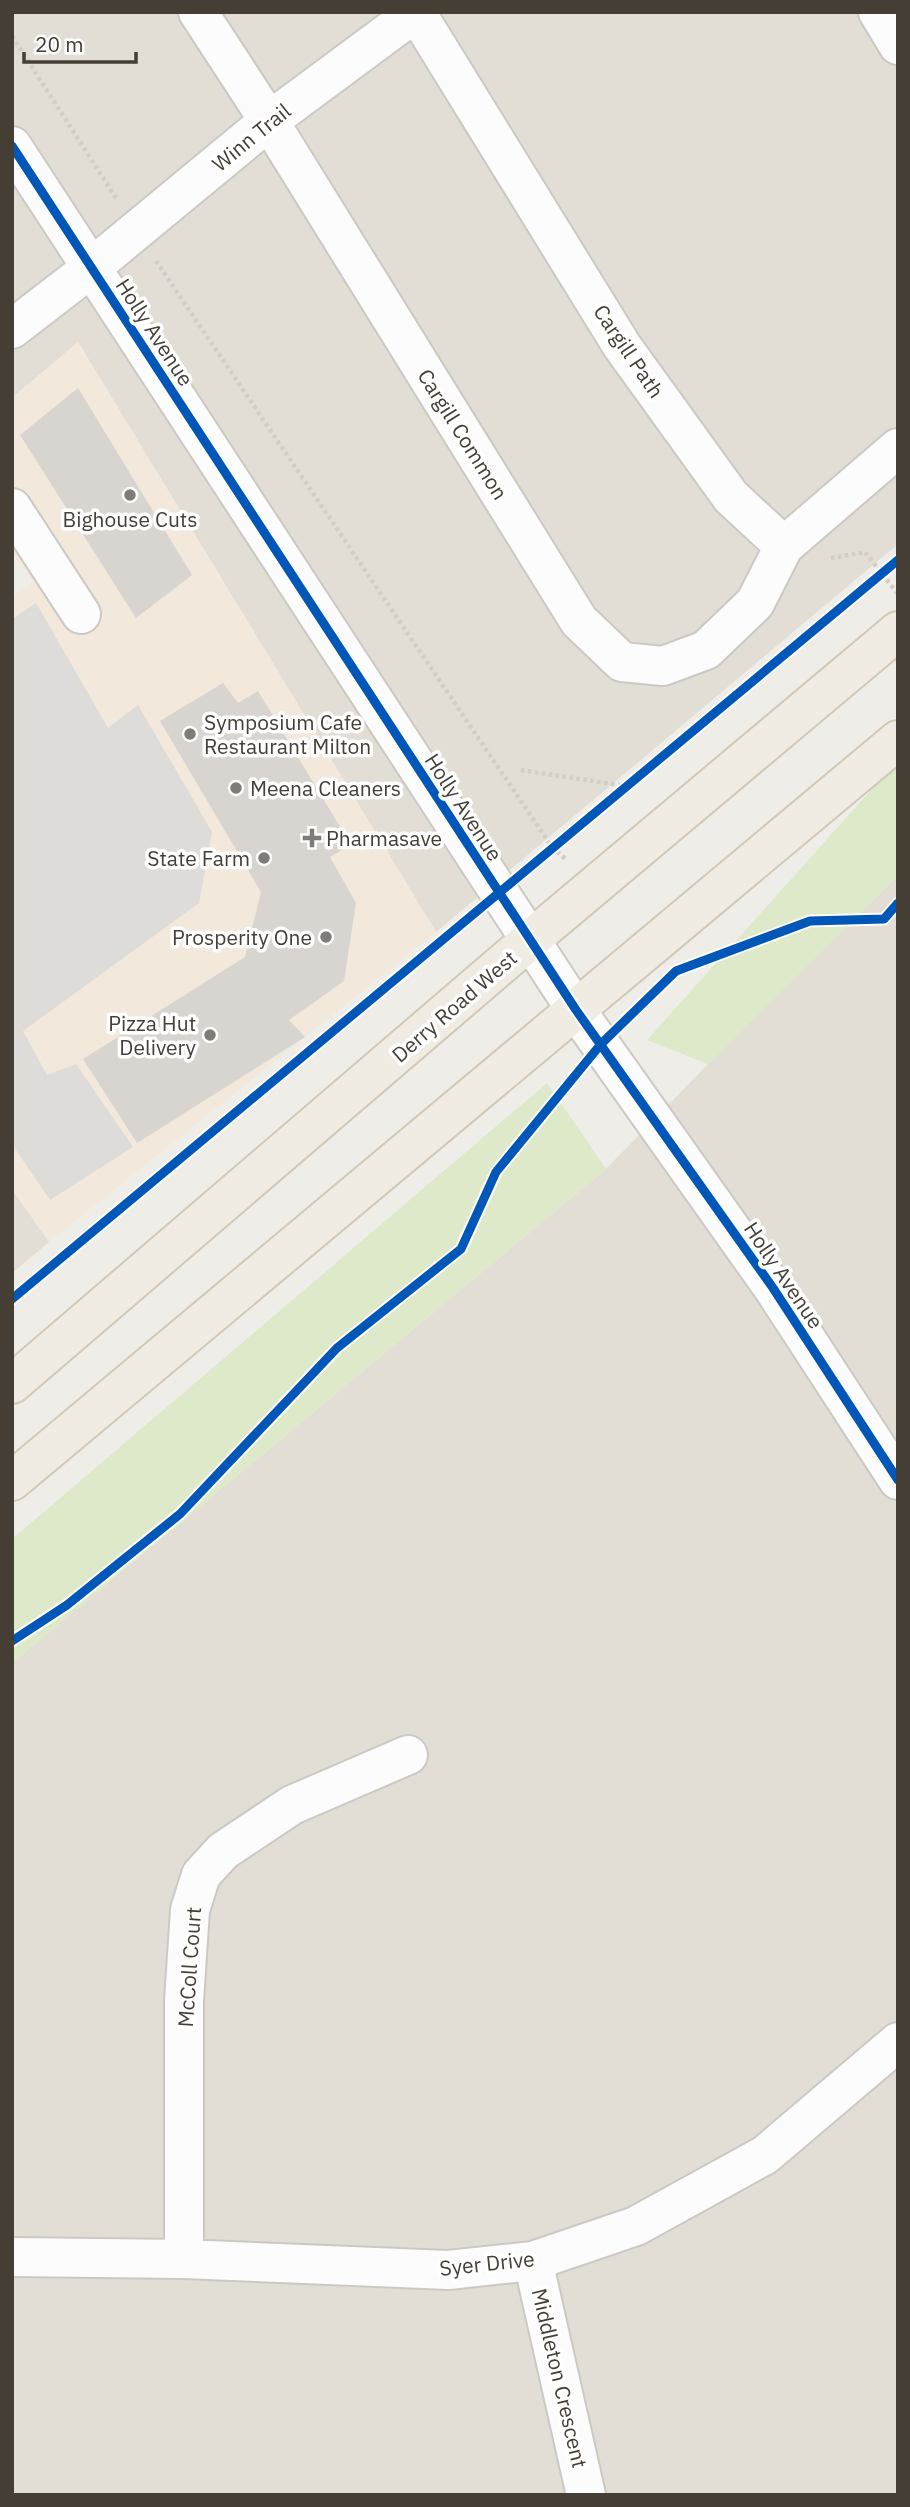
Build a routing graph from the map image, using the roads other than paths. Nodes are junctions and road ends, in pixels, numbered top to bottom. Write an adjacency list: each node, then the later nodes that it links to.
1 (198, 12): 5 (street, Cargill Common)
2 (416, 12): 5 (street, Winn Trail); 11 (street, Cargill Path)
3 (878, 12): 4 (street)
4 (898, 45)
5 (269, 121): 7 (street, Winn Trail); 11 (street, Cargill Common)
6 (12, 146): 7 (street, Holly Avenue)
7 (91, 268): 8 (street, Winn Trail); 15 (street, Holly Avenue)
8 (12, 329)
9 (898, 448): 11 (street)
10 (12, 508): 12 (street)
11 (784, 546)
12 (81, 614)
13 (898, 631): 15 (main road, Derry Road West)
14 (898, 740): 16 (main road)
15 (530, 940): 16 (street, Holly Avenue); 17 (main road, Derry Road West)
16 (576, 1010): 18 (street, Holly Avenue); 19 (main road)
17 (12, 1384)
18 (898, 1480)
19 (12, 1481)
20 (408, 1755): 23 (street, McColl Court)
21 (898, 2042): 24 (street, Syer Drive)
22 (12, 2257): 23 (street, Syer Drive)
23 (184, 2259): 24 (street, Syer Drive)
24 (533, 2261): 25 (street, Middleton Crescent)
25 (586, 2495)

